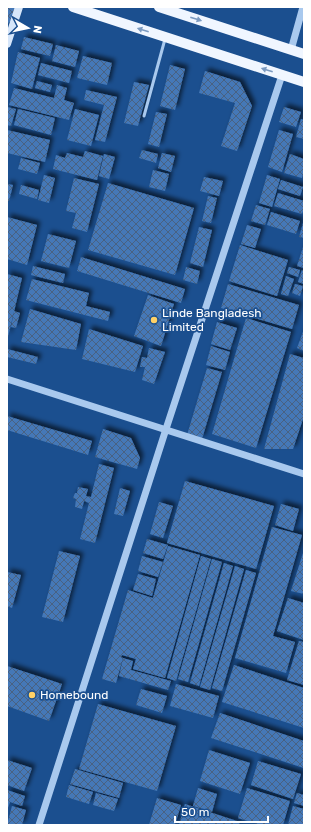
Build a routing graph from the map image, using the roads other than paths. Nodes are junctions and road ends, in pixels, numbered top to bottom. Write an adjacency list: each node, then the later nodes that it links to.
1 (19, 7): 6 (main road)
2 (73, 7): 5 (main road, one-way to 2)
3 (159, 7): 7 (main road, one-way to 7)
4 (303, 7): 7 (street)
5 (166, 37): 9 (main road, one-way to 5); 11 (lane)
6 (7, 44)
7 (290, 50): 8 (main road)
8 (304, 54)
9 (282, 75): 10 (main road); 13 (street)
10 (304, 82)
11 (144, 116)
12 (7, 379): 13 (street)
13 (166, 429): 14 (street); 15 (street)
14 (304, 474)
15 (39, 825)

